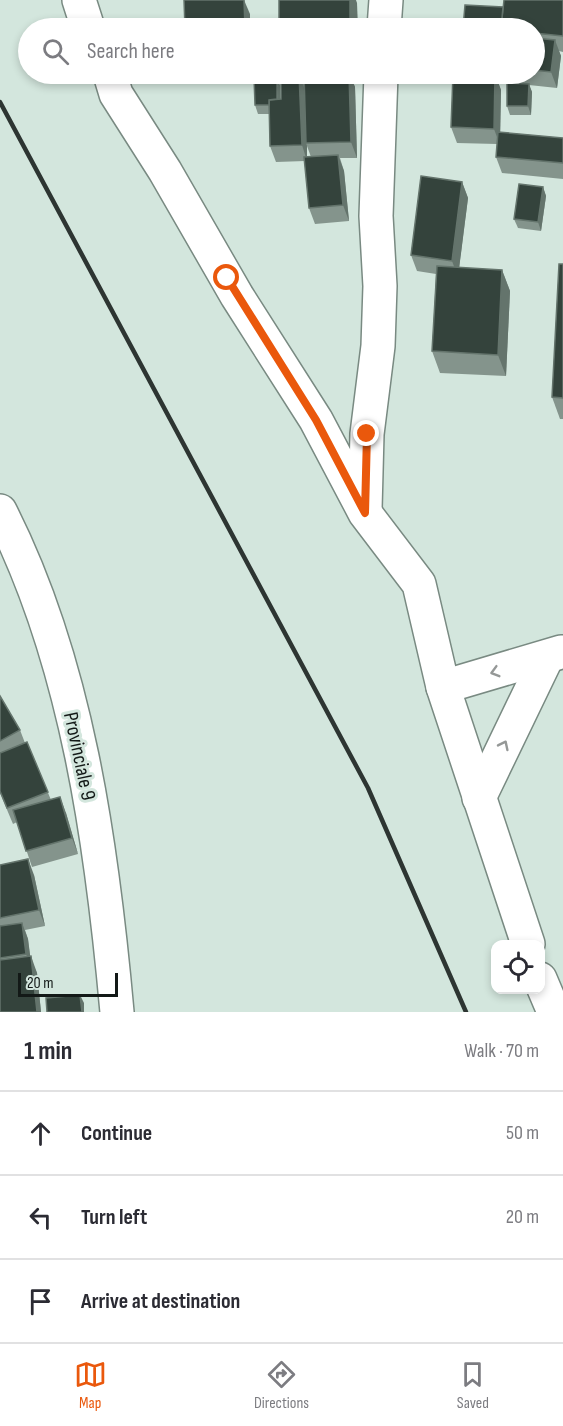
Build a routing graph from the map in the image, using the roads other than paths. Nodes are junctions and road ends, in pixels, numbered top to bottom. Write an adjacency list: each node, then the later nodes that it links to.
1 (386, 0): 2 (street)
2 (385, 18)
3 (113, 84): 6 (street)
4 (381, 84): 6 (street)
5 (0, 511): 12 (street, Provinciale 9)
6 (365, 513): 8 (street)
7 (555, 654): 8 (street, one-way to 8); 9 (street, one-way to 7)
8 (443, 687): 9 (street)
9 (479, 798): 10 (street)
10 (526, 940)
11 (545, 991): 13 (street)
12 (117, 1012)
13 (554, 1012)

